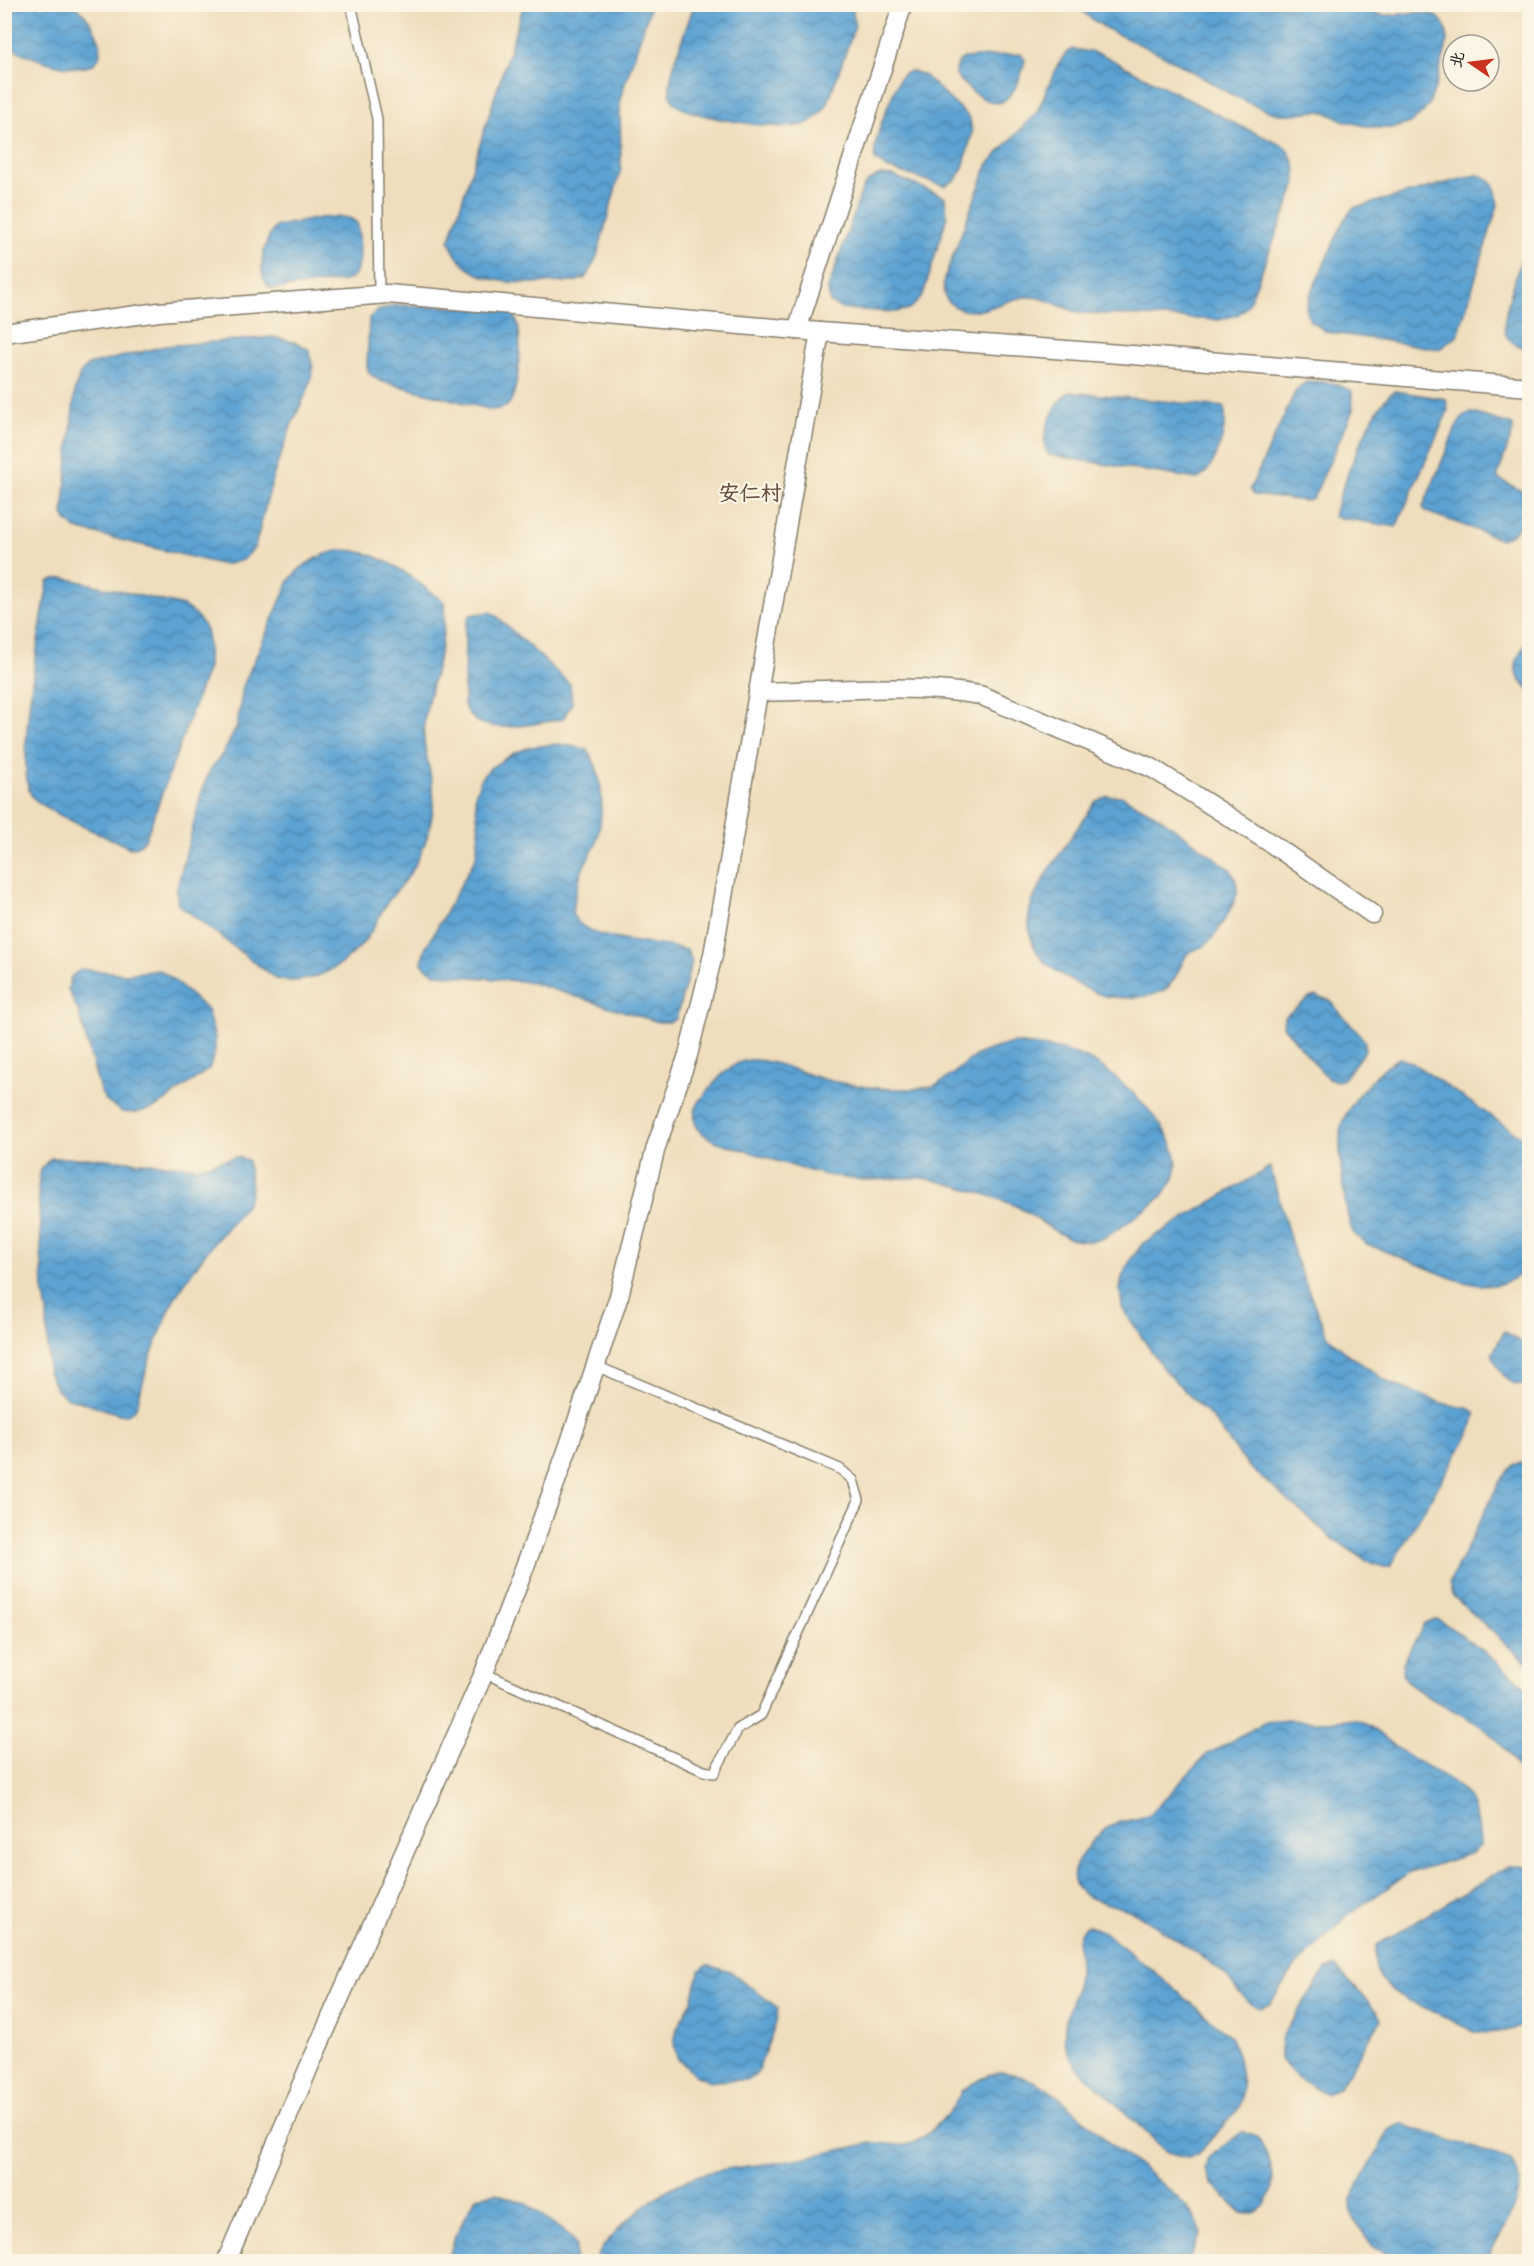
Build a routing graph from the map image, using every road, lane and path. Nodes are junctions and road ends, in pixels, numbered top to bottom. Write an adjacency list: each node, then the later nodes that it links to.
1 (351, 4): 3 (lane)
2 (903, 4): 4 (street)
3 (379, 295): 4 (street); 6 (street)
4 (797, 330): 5 (street)
5 (820, 332): 7 (street); 8 (street)
6 (4, 333)
7 (1530, 387)
8 (758, 692): 9 (street); 10 (street)
9 (1372, 914)
10 (596, 1366): 11 (street); 11 (lane)
11 (484, 1673): 12 (street)
12 (226, 2262)

